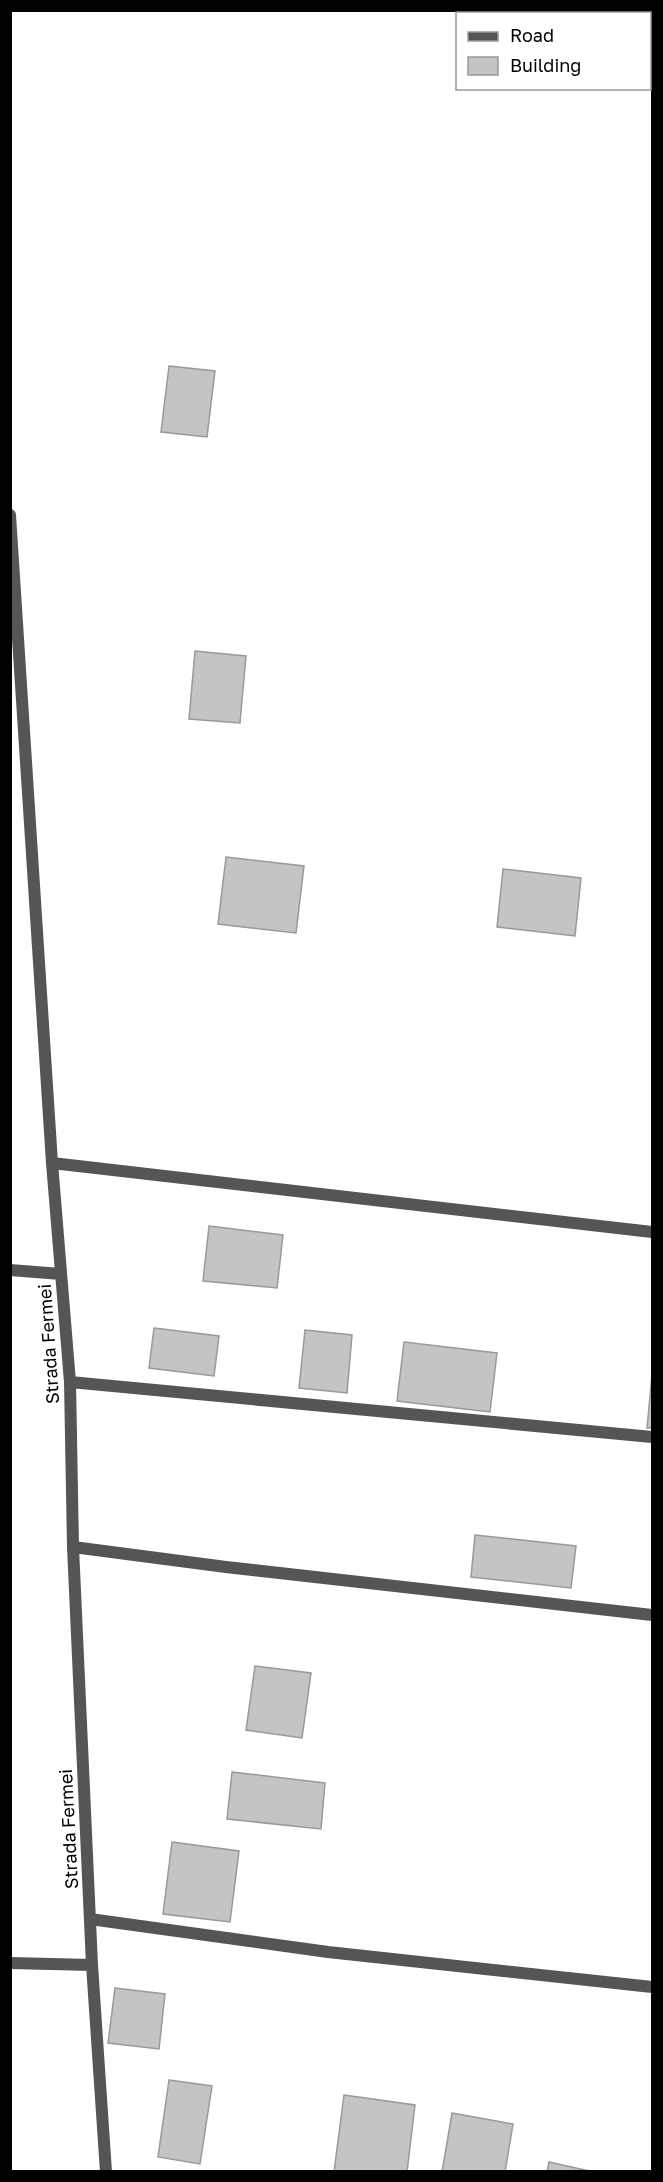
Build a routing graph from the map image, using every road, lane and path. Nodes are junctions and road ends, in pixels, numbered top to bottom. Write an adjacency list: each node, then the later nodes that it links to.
1 (10, 515): 2 (street, Strada Fermei)
2 (52, 1164): 3 (street); 5 (street, Strada Fermei)
3 (652, 1232)
4 (10, 1270): 5 (street)
5 (61, 1274): 6 (street, Strada Fermei)
6 (70, 1382): 7 (street); 8 (street, Strada Fermei)
7 (652, 1437)
8 (74, 1547): 9 (street); 10 (street, Strada Fermei)
9 (652, 1615)
10 (90, 1919): 12 (street, Strada Fermei); 13 (street)
11 (10, 1962): 12 (street)
12 (92, 1965): 14 (street, Strada Fermei)
13 (652, 1987)
14 (109, 2171)

